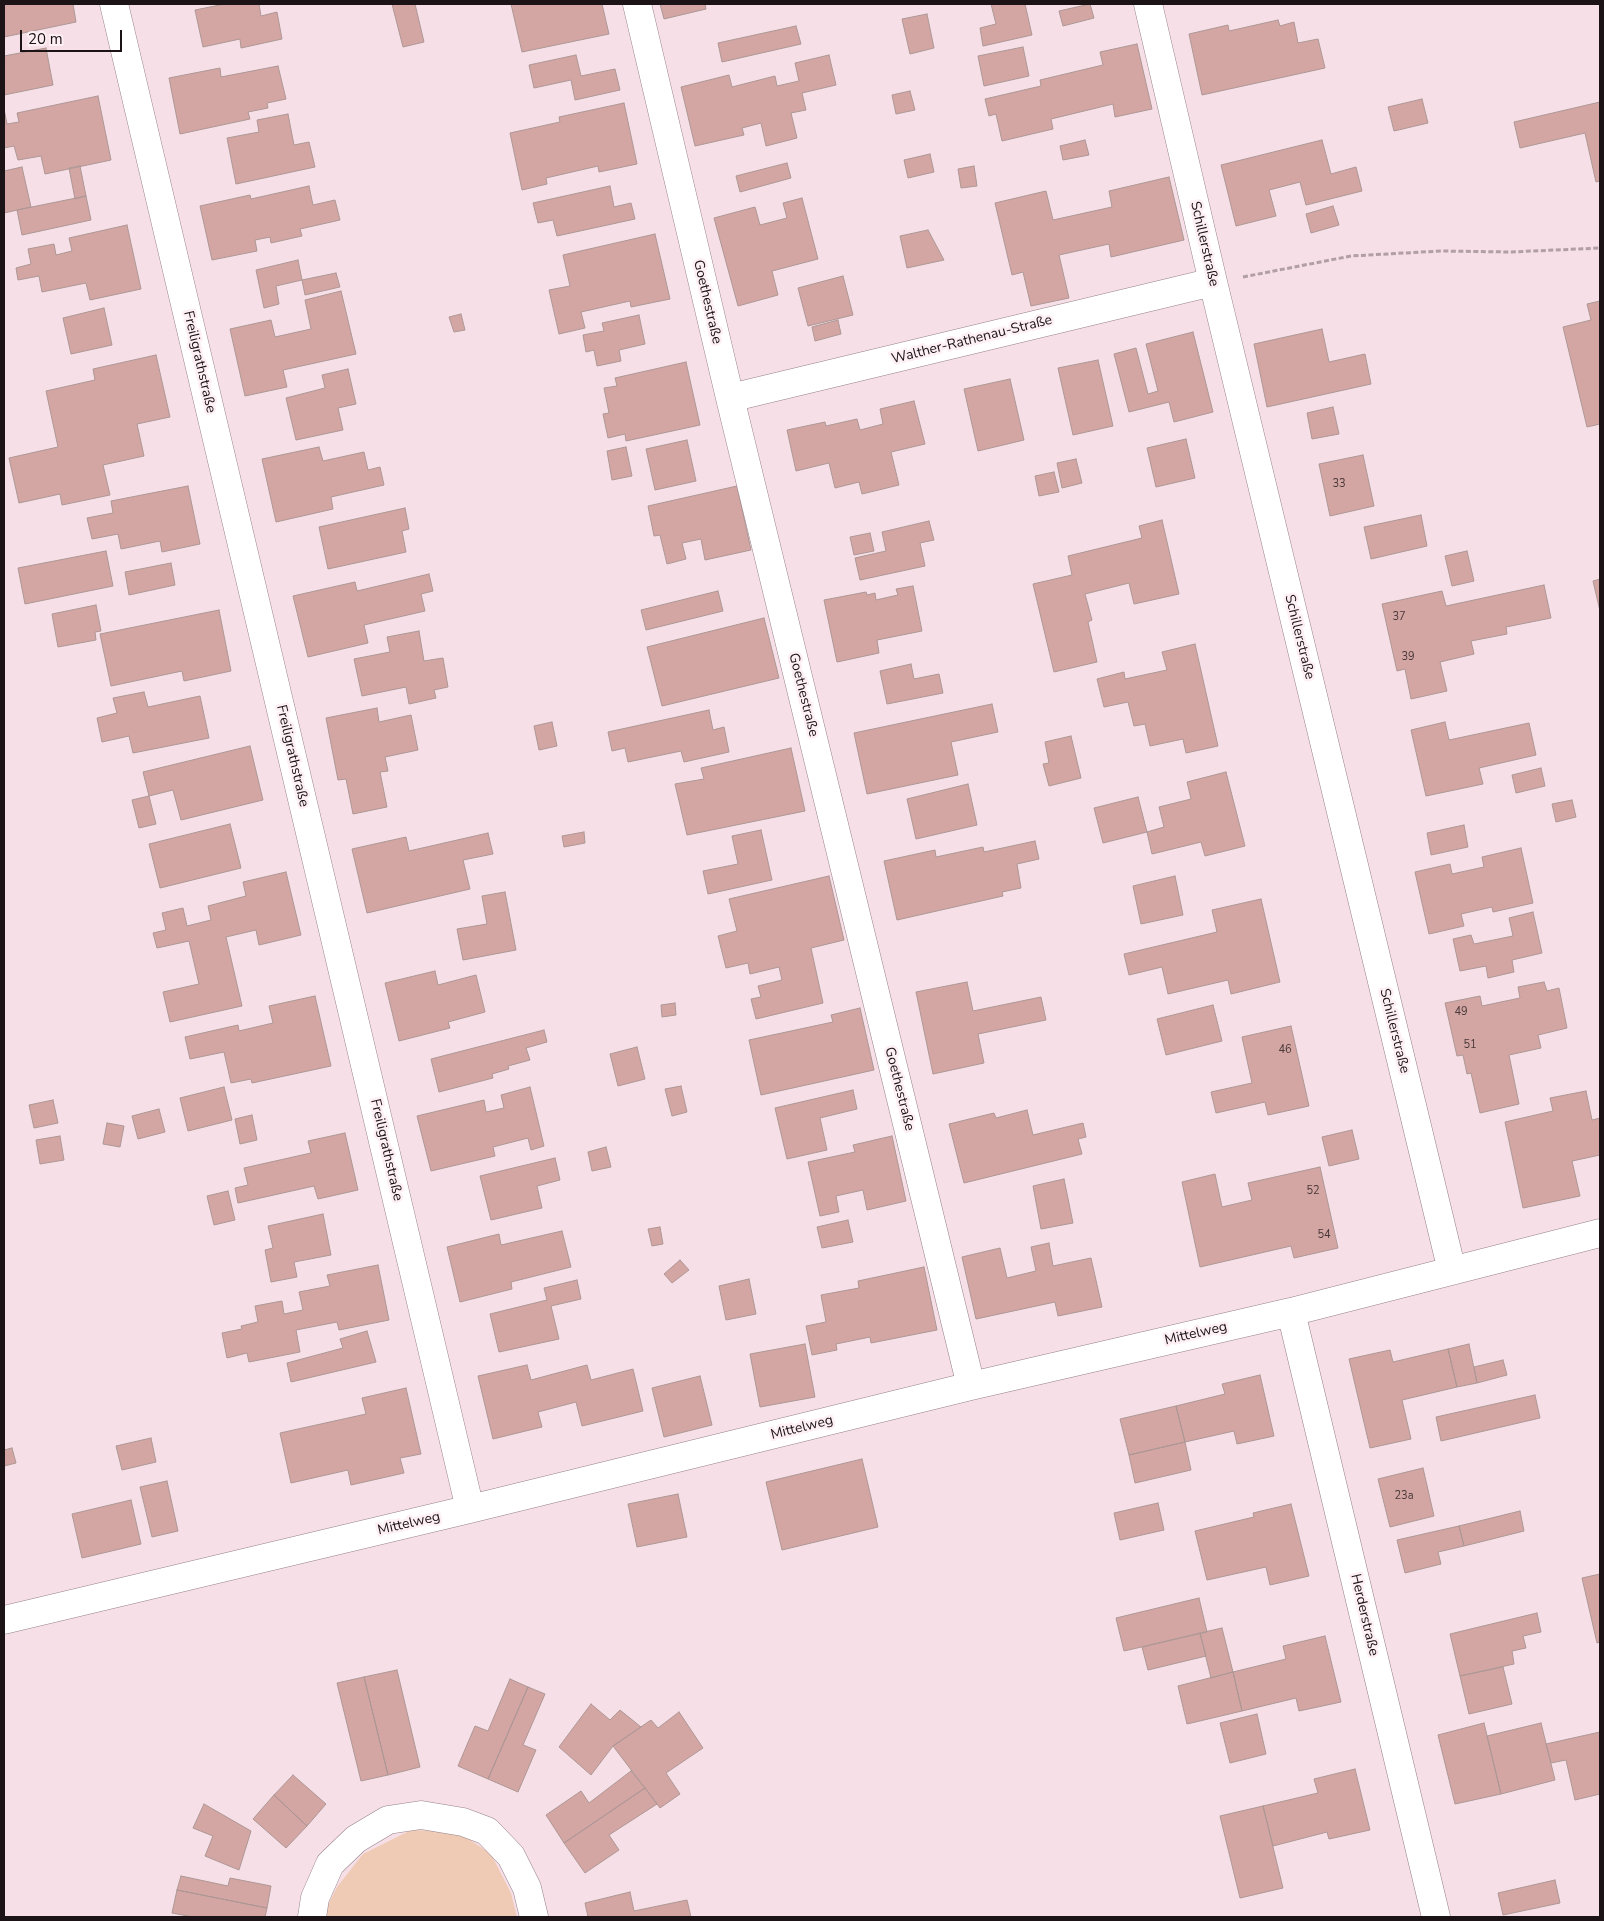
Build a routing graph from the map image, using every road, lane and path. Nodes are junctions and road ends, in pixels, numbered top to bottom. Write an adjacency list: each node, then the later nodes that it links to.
1 (114, 4): 11 (street, Freiligrathstraße)
2 (637, 4): 6 (street, Goethestraße)
3 (1148, 4): 5 (street, Schillerstraße)
4 (1600, 248): 5 (path)
5 (1213, 282): 6 (street, Walther-Rathenau-Straße); 8 (street, Schillerstraße)
6 (730, 398): 10 (street, Goethestraße)
7 (1600, 1232): 8 (street, Mittelweg)
8 (1452, 1271): 9 (street, Mittelweg)
9 (1292, 1312): 10 (street, Mittelweg); 15 (street, Herderstraße)
10 (971, 1386): 11 (street, Mittelweg)
11 (470, 1509): 12 (street, Mittelweg)
12 (4, 1620)
13 (312, 1917): 14 (street)
14 (534, 1917)
15 (1436, 1917)

